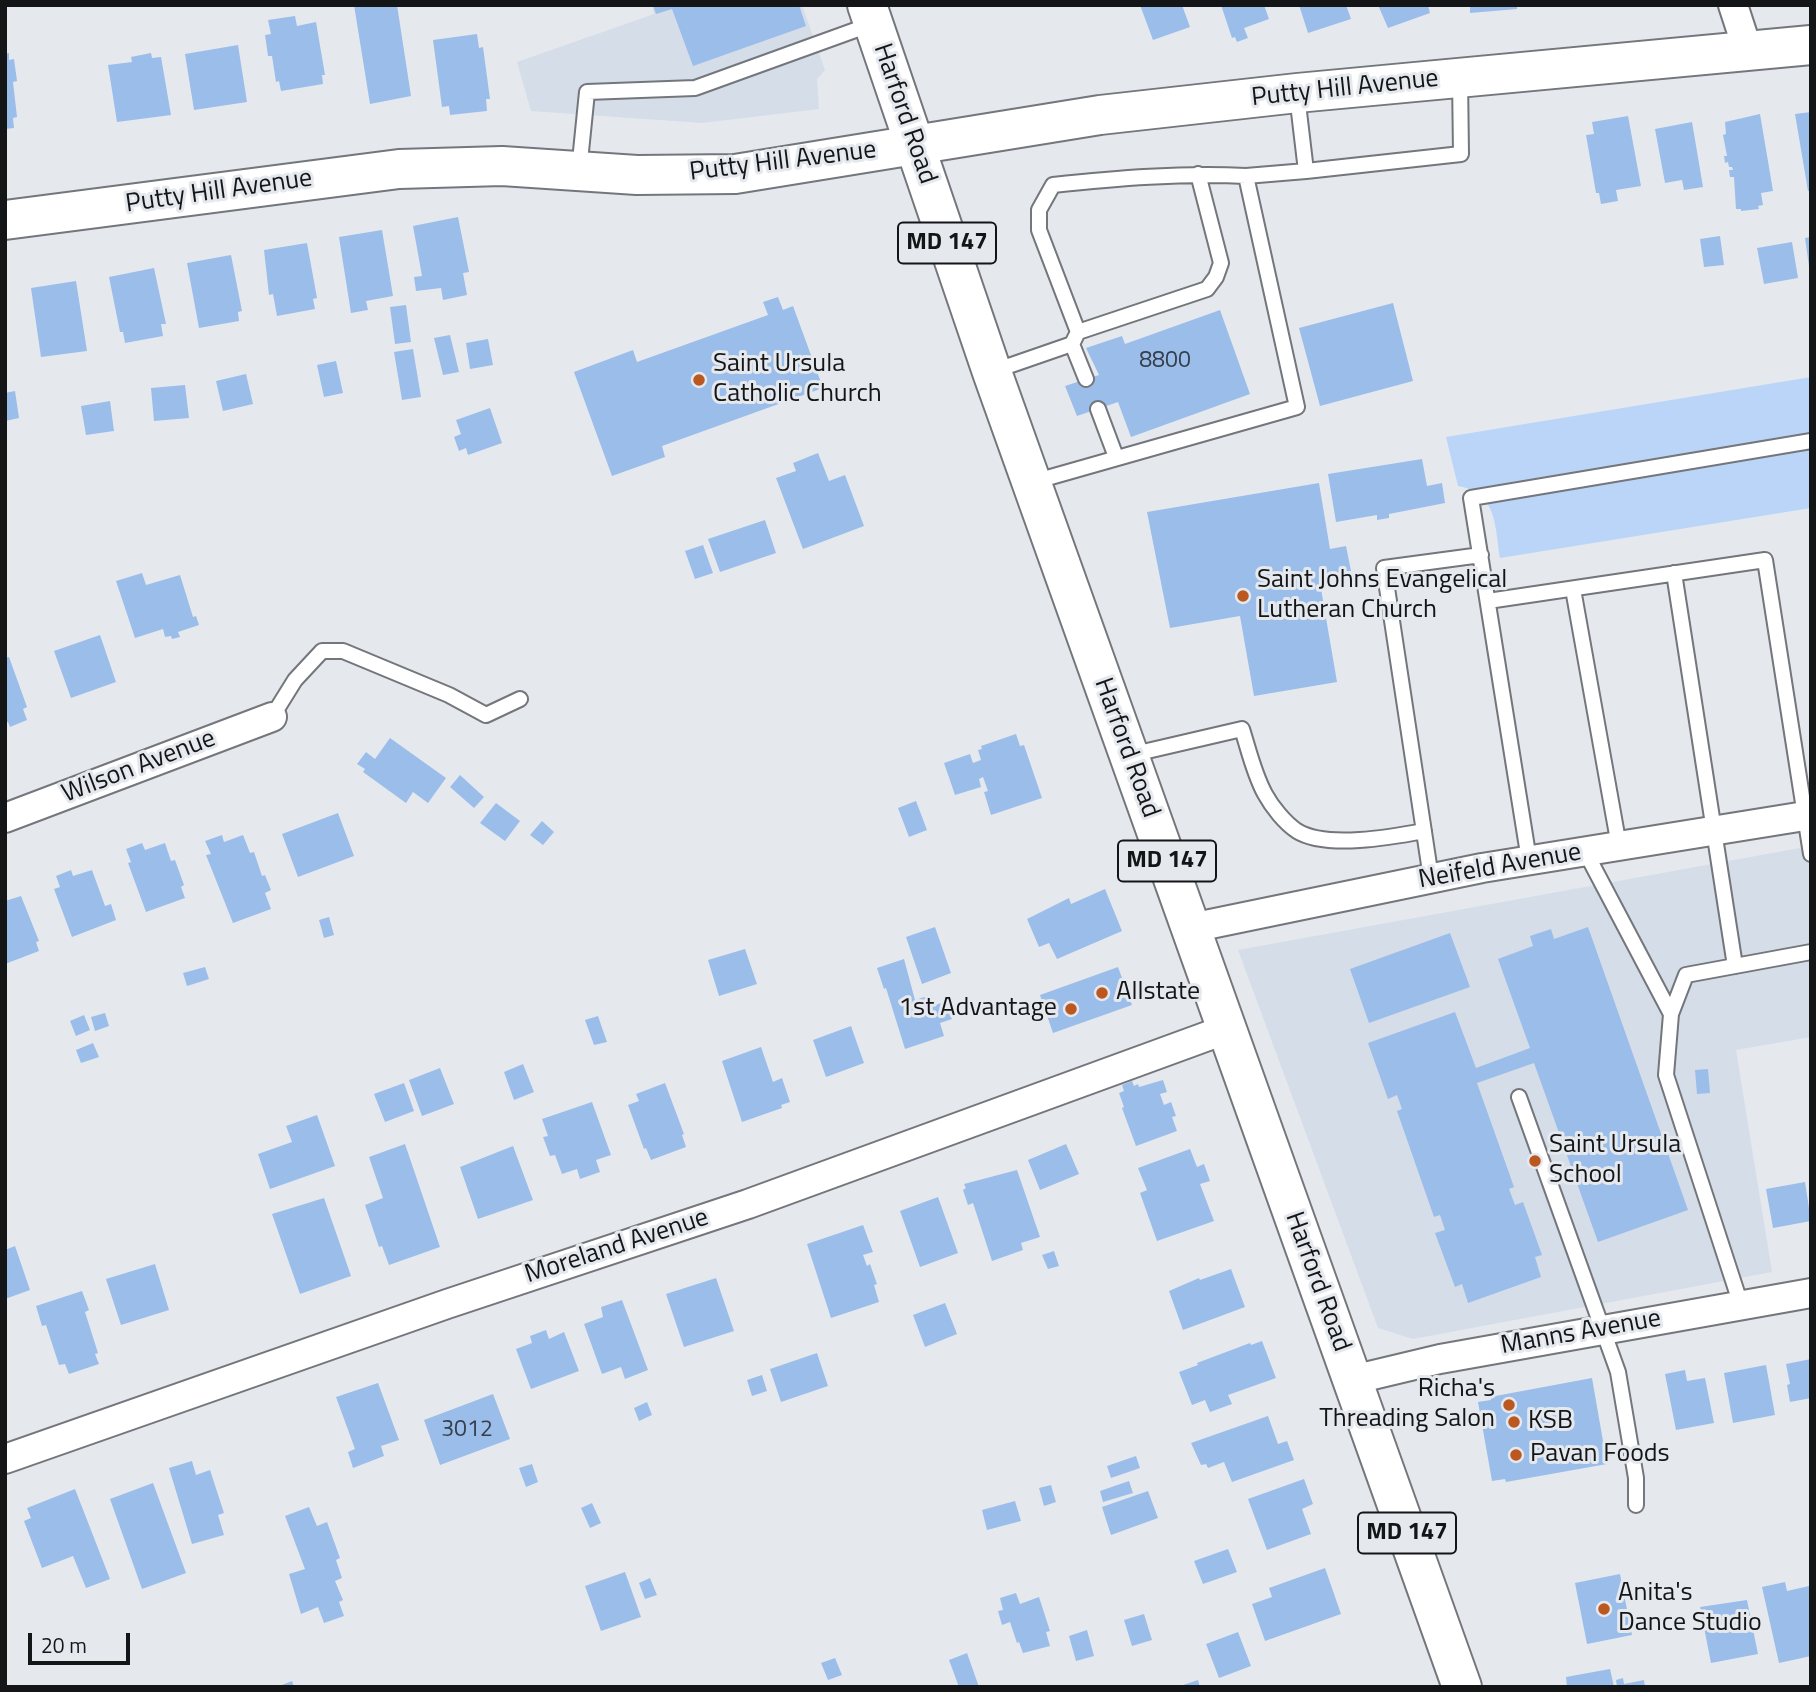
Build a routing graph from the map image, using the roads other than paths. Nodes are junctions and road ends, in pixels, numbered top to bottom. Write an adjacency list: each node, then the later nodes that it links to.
1 (1733, 5): 4 (street)
2 (870, 14): 7 (main road, Harford Road / MD 147); 9 (lane)
3 (1811, 45): 4 (main road, Putty Hill Avenue)
4 (1748, 51): 5 (main road, Putty Hill Avenue)
5 (1460, 78): 6 (main road, Putty Hill Avenue); 8 (lane)
6 (1297, 93): 7 (main road, Putty Hill Avenue); 8 (lane)
7 (914, 144): 9 (main road, Putty Hill Avenue); 14 (main road, Harford Road / MD 147)
8 (1306, 171): 11 (lane)
9 (578, 172): 12 (main road, Putty Hill Avenue)
10 (1198, 174): 11 (lane); 13 (lane); 13 (lane)
11 (1246, 176): 18 (lane)
12 (5, 220)
13 (1075, 338): 14 (lane); 15 (lane)
14 (992, 372): 19 (main road, Harford Road / MD 147)
15 (1086, 379)
16 (1098, 409): 18 (lane)
17 (1811, 441): 20 (lane)
18 (1116, 457): 19 (lane)
19 (1031, 482): 26 (main road, Harford Road / MD 147)
20 (1481, 555): 23 (lane); 29 (lane)
21 (1674, 573): 22 (lane); 27 (lane); 30 (lane)
22 (1573, 589): 23 (lane); 31 (lane)
23 (1488, 601): 34 (lane)
24 (520, 699): 25 (lane)
25 (272, 717): 28 (street, Wilson Avenue)
26 (1129, 755): 29 (lane); 36 (main road, Harford Road / MD 147)
27 (1808, 815): 30 (street, Neifeld Avenue); 33 (lane)
28 (5, 818)
29 (1424, 831): 35 (lane)
30 (1713, 831): 31 (street, Neifeld Avenue); 38 (lane)
31 (1619, 846): 32 (street, Neifeld Avenue)
32 (1585, 851): 34 (street, Neifeld Avenue); 39 (lane)
33 (1811, 853)
34 (1529, 860): 35 (street, Neifeld Avenue)
35 (1431, 878): 36 (street, Neifeld Avenue)
36 (1191, 928): 40 (main road, Harford Road / MD 147)
37 (1811, 952): 38 (lane)
38 (1735, 966): 39 (lane)
39 (1671, 1014): 43 (lane)
40 (1227, 1029): 45 (main road, Harford Road / MD 147); 46 (street, Moreland Avenue)
41 (1519, 1097): 44 (lane)
42 (1811, 1293): 43 (street, Manns Avenue)
43 (1741, 1306): 44 (street, Manns Avenue)
44 (1604, 1329): 45 (street, Manns Avenue); 47 (lane)
45 (1352, 1380): 48 (main road, Harford Road / MD 147)
46 (5, 1459)
47 (1636, 1504)
48 (1462, 1687)

